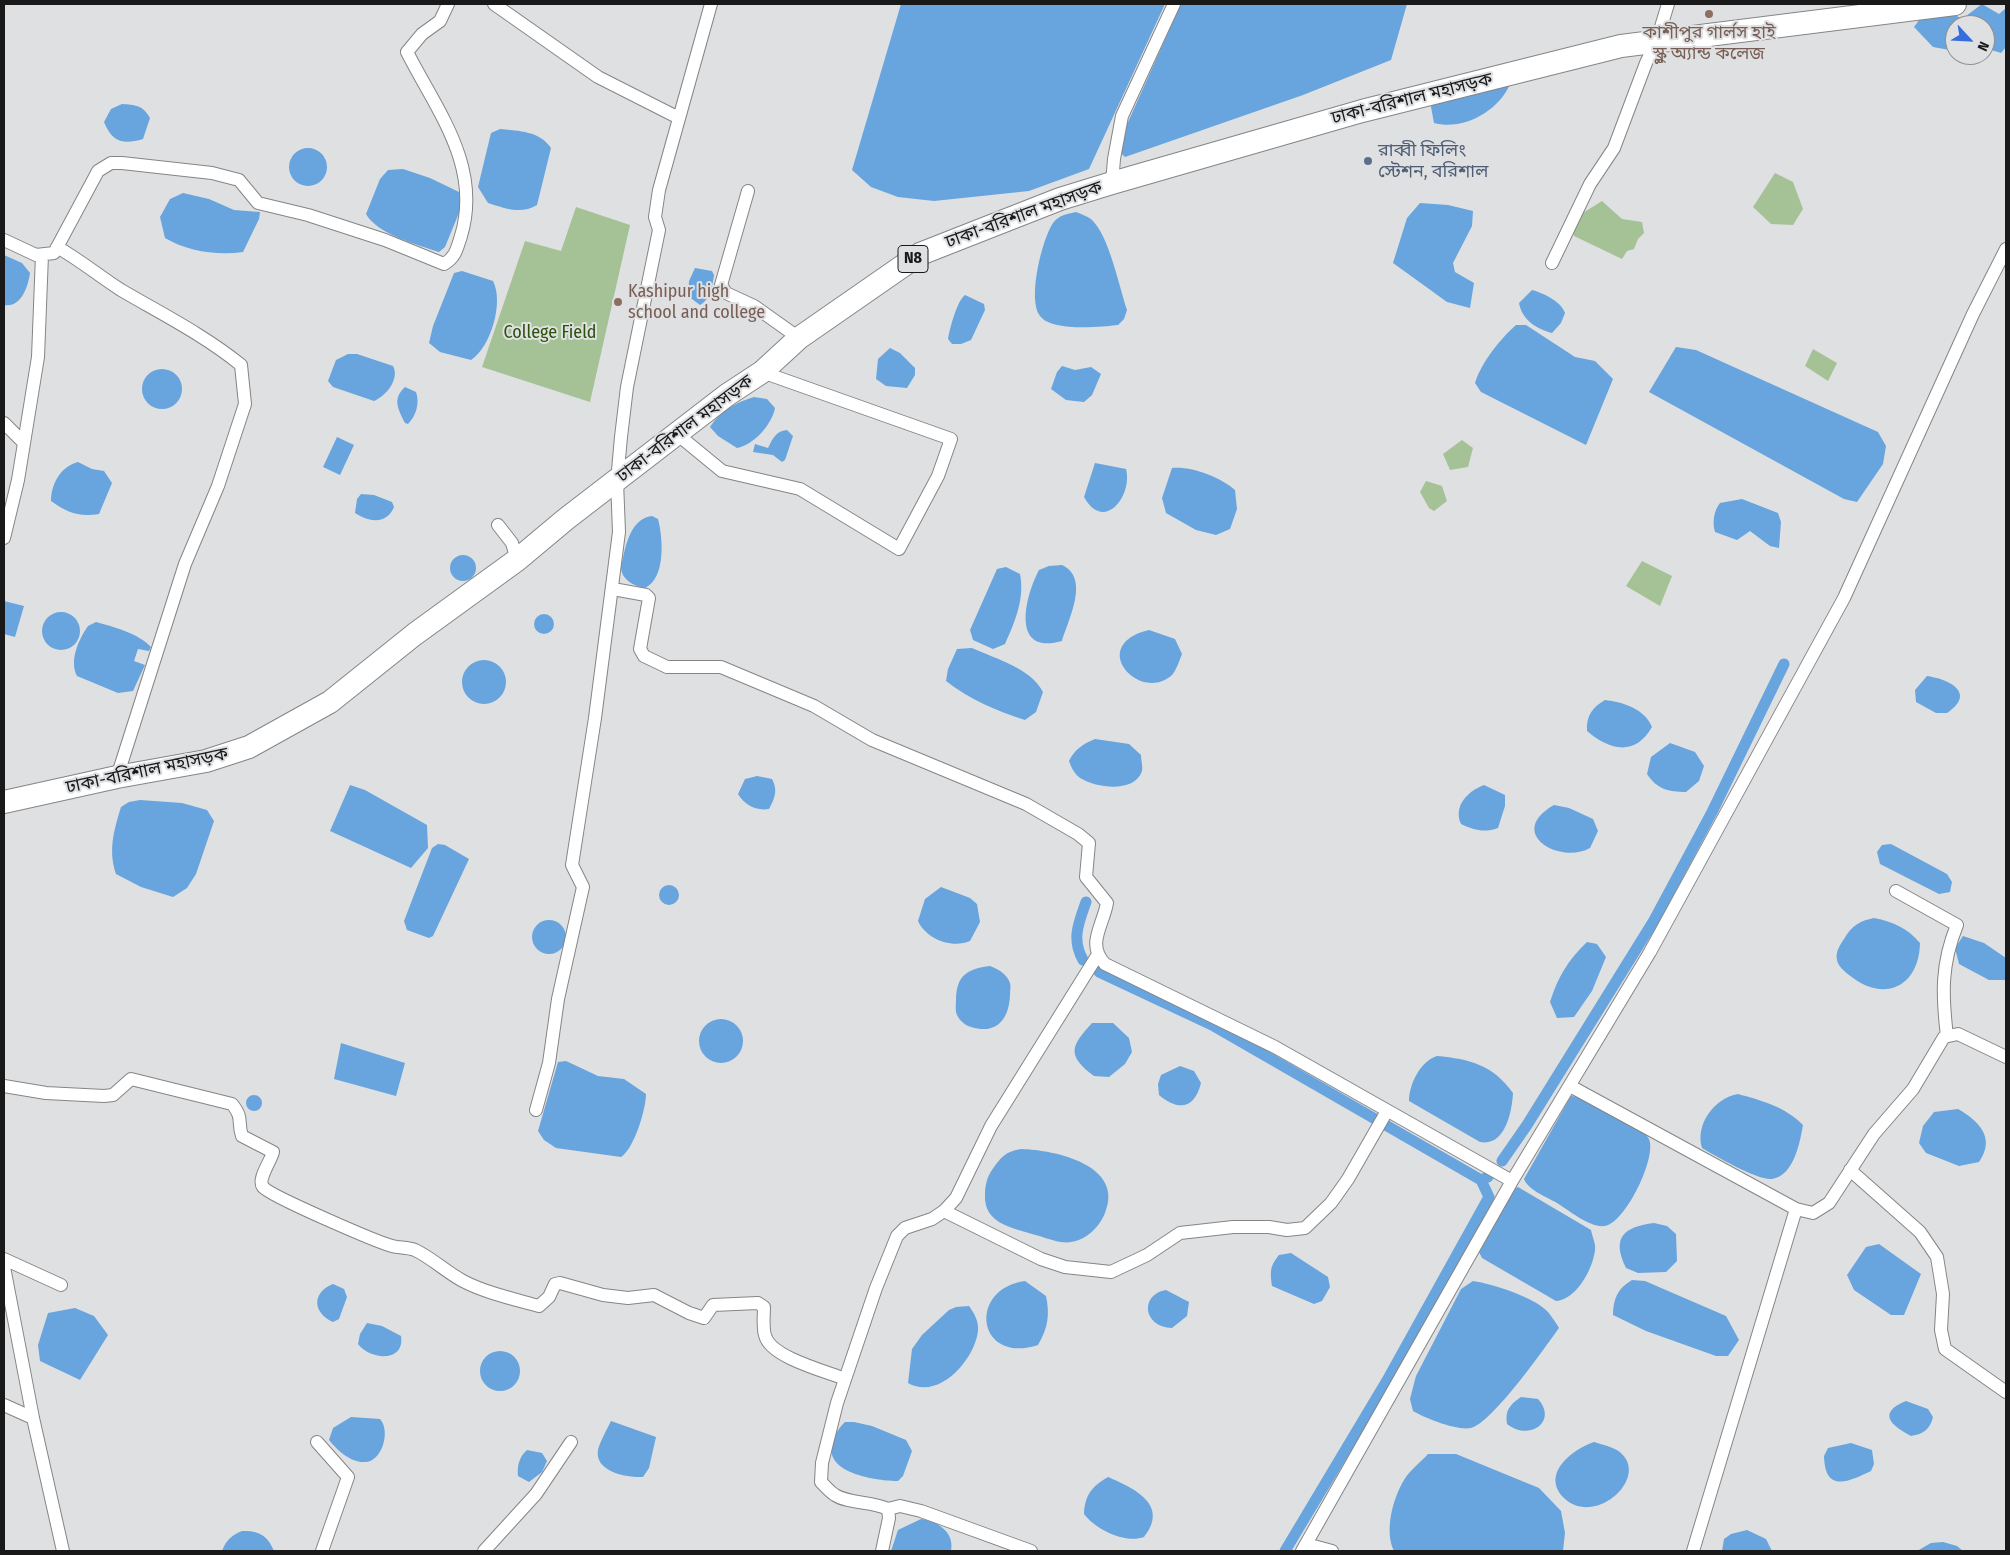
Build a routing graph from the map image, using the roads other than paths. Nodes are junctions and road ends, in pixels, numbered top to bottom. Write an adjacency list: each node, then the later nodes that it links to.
1 (448, 4): 12 (street)
2 (494, 4): 8 (street)
3 (711, 4): 8 (street)
4 (1174, 4): 9 (street)
5 (1668, 4): 7 (street)
6 (1955, 4): 7 (highway, ঢাকা-বরিশাল মহাসড়ক / N8)
7 (1657, 40): 9 (highway, ঢাকা-বরিশাল মহাসড়ক / N8); 15 (street)
8 (678, 117): 21 (street)
9 (1112, 183): 16 (highway, ঢাকা-বরিশাল মহাসড়ক / N8)
10 (748, 191): 16 (street)
11 (4, 240): 14 (street)
12 (58, 247): 14 (street); 26 (street)
13 (2006, 249): 33 (street)
14 (42, 255): 20 (street)
15 (1552, 263)
16 (799, 338): 17 (highway, ঢাকা-বরিশাল মহাসড়ক / N8)
17 (762, 372): 19 (highway, ঢাকা-বরিশাল মহাসড়ক / N8); 19 (street)
18 (4, 423): 20 (street)
19 (677, 434): 21 (highway, ঢাকা-বরিশাল মহাসড়ক / N8)
20 (24, 443): 23 (street)
21 (617, 481): 24 (highway, ঢাকা-বরিশাল মহাসড়ক / N8); 25 (street)
22 (498, 525): 24 (street)
23 (4, 538)
24 (517, 560): 26 (highway, ঢাকা-বরিশাল মহাসড়ক / N8)
25 (613, 588): 29 (street); 34 (street)
26 (117, 778): 27 (highway, ঢাকা-বরিশাল মহাসড়ক / N8)
27 (4, 802)
28 (1896, 891): 30 (street)
29 (1097, 956): 35 (street); 39 (street)
30 (1947, 1036): 31 (street); 36 (street)
31 (2006, 1057)
32 (4, 1086): 43 (street)
33 (1570, 1086): 37 (street); 38 (street)
34 (536, 1110)
35 (1387, 1111): 37 (street); 39 (street)
36 (1850, 1170): 38 (street); 44 (street)
37 (1512, 1181): 50 (street)
38 (1796, 1209): 57 (street)
39 (944, 1211): 43 (street)
40 (4, 1259): 42 (street)
41 (4, 1267): 46 (street)
42 (60, 1285)
43 (845, 1379): 49 (street)
44 (2006, 1392)
45 (4, 1405): 46 (street)
46 (33, 1418): 51 (street)
47 (317, 1442): 52 (street)
48 (571, 1442): 53 (street)
49 (888, 1509): 54 (street); 55 (street)
50 (1304, 1548): 56 (street)
51 (64, 1551)
52 (322, 1551)
53 (484, 1551)
54 (882, 1551)
55 (1031, 1551)
56 (1332, 1551)
57 (1693, 1551)

